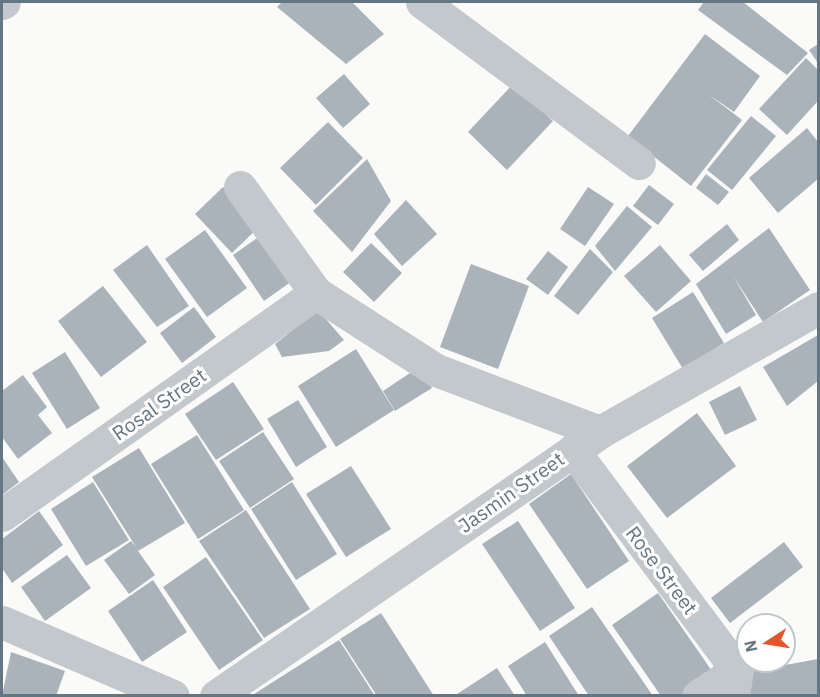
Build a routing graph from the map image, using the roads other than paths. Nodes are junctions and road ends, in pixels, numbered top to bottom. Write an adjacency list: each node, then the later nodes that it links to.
1 (422, 2): 2 (street)
2 (639, 163)
3 (240, 187): 4 (street)
4 (316, 293): 6 (street); 8 (street, Rosal Street)
5 (819, 308): 6 (street, Jasmin Street)
6 (600, 432): 7 (street, Jasmin Street)
7 (573, 450): 10 (street, Rose Street); 12 (street, Jasmin Street)
8 (2, 515)
9 (2, 622): 11 (street)
10 (735, 683): 13 (street)
11 (173, 696)
12 (216, 696)
13 (698, 696)

